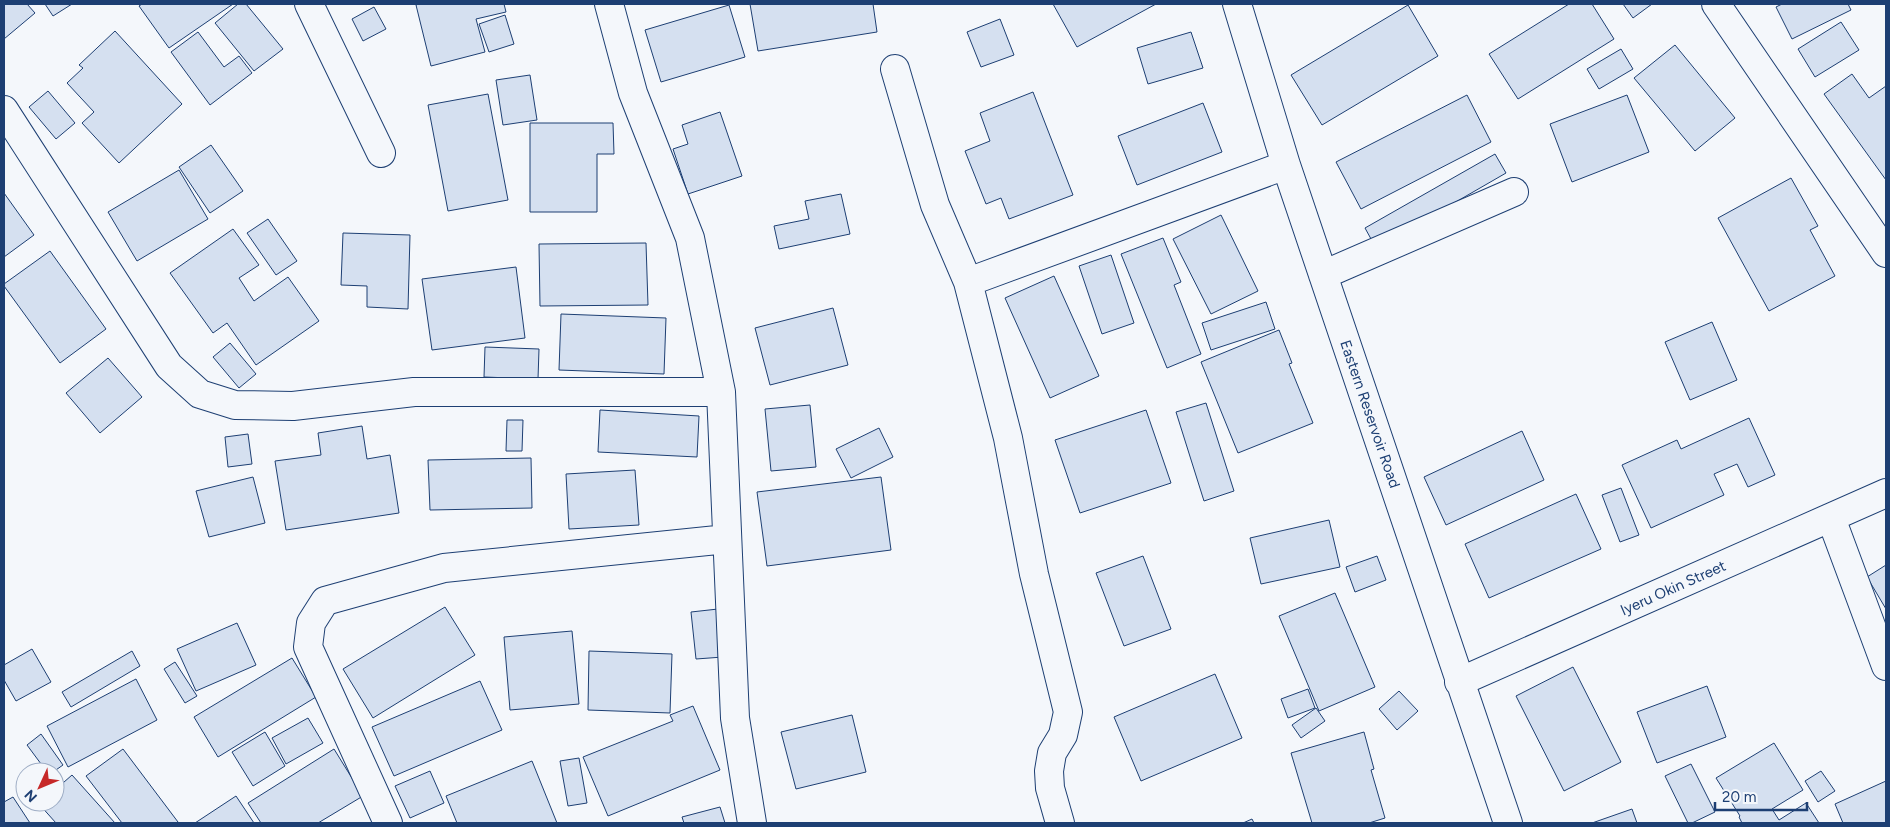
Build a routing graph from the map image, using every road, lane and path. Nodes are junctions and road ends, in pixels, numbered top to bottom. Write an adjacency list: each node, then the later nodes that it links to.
1 (309, 4): 7 (street)
2 (609, 4): 13 (street)
3 (1237, 4): 8 (street, Eastern Reservoir Road)
4 (1716, 4): 10 (street)
5 (895, 69): 12 (street)
6 (4, 110): 13 (street)
7 (381, 153)
8 (1286, 165): 11 (street, Eastern Reservoir Road); 12 (street)
9 (1514, 192): 11 (street)
10 (1886, 253)
11 (1323, 275): 18 (street, Eastern Reservoir Road)
12 (968, 282): 21 (street)
13 (721, 392): 16 (street)
14 (1886, 493): 15 (street, Iyeru Okin Street)
15 (1831, 518): 17 (street); 18 (street, Iyeru Okin Street)
16 (727, 539): 19 (street); 20 (street)
17 (1886, 666)
18 (1459, 682): 22 (street, Eastern Reservoir Road)
19 (388, 823)
20 (752, 823)
21 (1060, 823)
22 (1508, 823)

